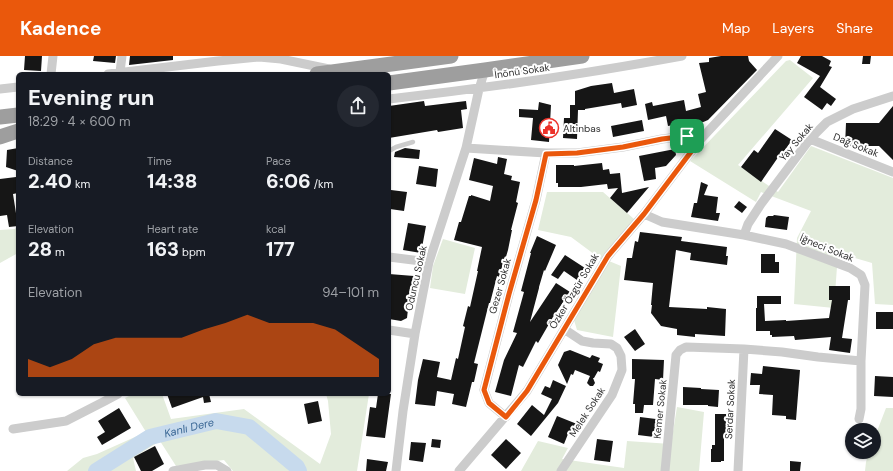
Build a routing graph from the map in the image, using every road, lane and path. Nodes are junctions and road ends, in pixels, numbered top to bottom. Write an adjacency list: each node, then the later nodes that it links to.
1 (53, 56): 11 (street)
2 (122, 56): 12 (street)
3 (451, 56): 8 (highway)
4 (582, 56): 9 (highway)
5 (682, 56): 17 (street, İnönü Sokak)
6 (778, 56): 27 (street, Özker Özgür Sokak)
7 (218, 58): 10 (street); 12 (street)
8 (420, 58): 10 (highway)
9 (485, 70): 14 (highway); 17 (street, Oduncu Sokak)
10 (340, 71): 13 (highway)
11 (51, 72)
12 (120, 72)
13 (332, 72)
14 (391, 83)
15 (16, 87): 16 (street)
16 (0, 88)
17 (480, 88): 19 (street, İnönü Sokak); 29 (street, Oduncu Sokak)
18 (893, 96): 26 (street, Yay Sokak)
19 (391, 99)
20 (16, 115): 21 (highway)
21 (0, 117)
22 (16, 130): 24 (highway)
23 (16, 131): 25 (highway)
24 (0, 133)
25 (0, 137)
26 (810, 139): 32 (street, Dağ Sokak); 34 (street, Yay Sokak)
27 (700, 140): 31 (street); 33 (street, Özker Özgür Sokak)
28 (413, 142): 30 (lane)
29 (466, 148): 31 (street); 36 (street, Oduncu Sokak)
30 (391, 150)
31 (546, 154): 43 (street, Gezer Sokak)
32 (893, 172)
33 (644, 214): 34 (street, İğneci Sokak); 37 (street, Özker Özgür Sokak)
34 (744, 235): 41 (street, İğneci Sokak)
35 (391, 257): 36 (street)
36 (430, 262): 39 (street, Oduncu Sokak)
37 (564, 329): 43 (street, Özker Özgür Sokak); 50 (street, Melek Sokak)
38 (391, 330): 39 (street)
39 (415, 334): 48 (street, Oduncu Sokak)
40 (744, 349): 41 (street); 51 (street, Kemer Sokak); 52 (street, Serdar Sokak)
41 (861, 361): 44 (street, İğneci Sokak)
42 (114, 396): 45 (street)
43 (506, 417): 49 (street, Özker Özgür Sokak)
44 (859, 419)
45 (13, 429)
46 (173, 471): 47 (street)
47 (227, 471)
48 (396, 471)
49 (459, 471)
50 (561, 471)
51 (665, 471)
52 (738, 471)

